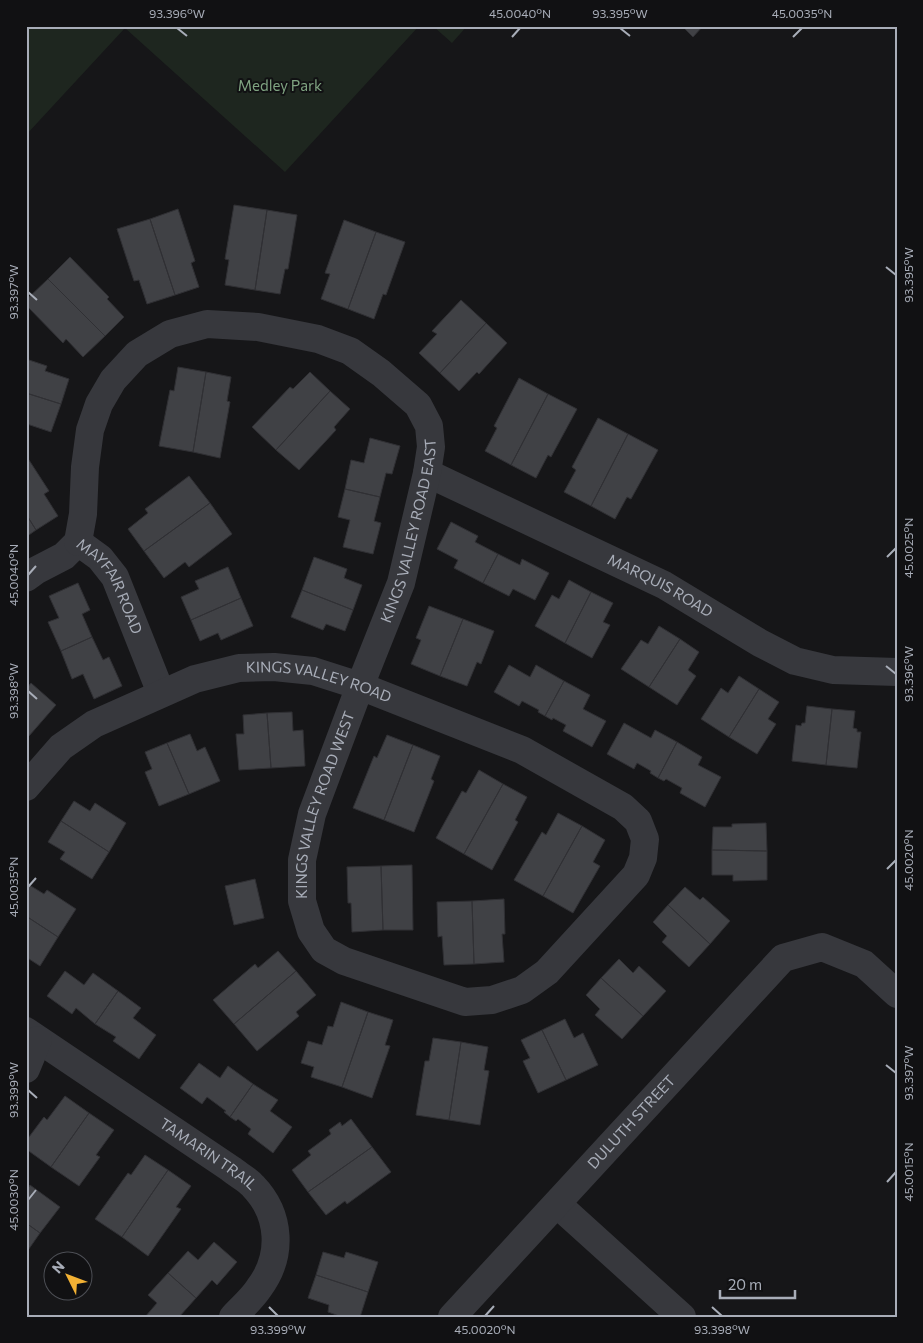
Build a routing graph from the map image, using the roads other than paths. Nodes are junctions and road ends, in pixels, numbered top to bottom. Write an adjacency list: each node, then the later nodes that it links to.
1 (427, 473): 2 (street, KINGS VALLEY ROAD EAST); 4 (street, MARQUIS ROAD); 5 (street, KINGS VALLEY ROAD EAST)
2 (78, 542): 3 (street, MAYFAIR ROAD); 6 (street, MAYFAIR ROAD)
3 (26, 578)
4 (897, 672)
5 (360, 686): 6 (street, KINGS VALLEY ROAD); 8 (street, KINGS VALLEY ROAD); 8 (street, KINGS VALLEY ROAD WEST)
6 (162, 694): 7 (street, KINGS VALLEY ROAD)
7 (26, 787)
8 (623, 807)
9 (897, 994): 12 (street, DULUTH STREET)
10 (32, 1035): 11 (street, TAMARIN TRAIL); 13 (street, TAMARIN TRAIL)
11 (26, 1069)
12 (557, 1204): 14 (street, DULUTH STREET); 15 (street)
13 (233, 1317)
14 (452, 1317)
15 (682, 1317)

